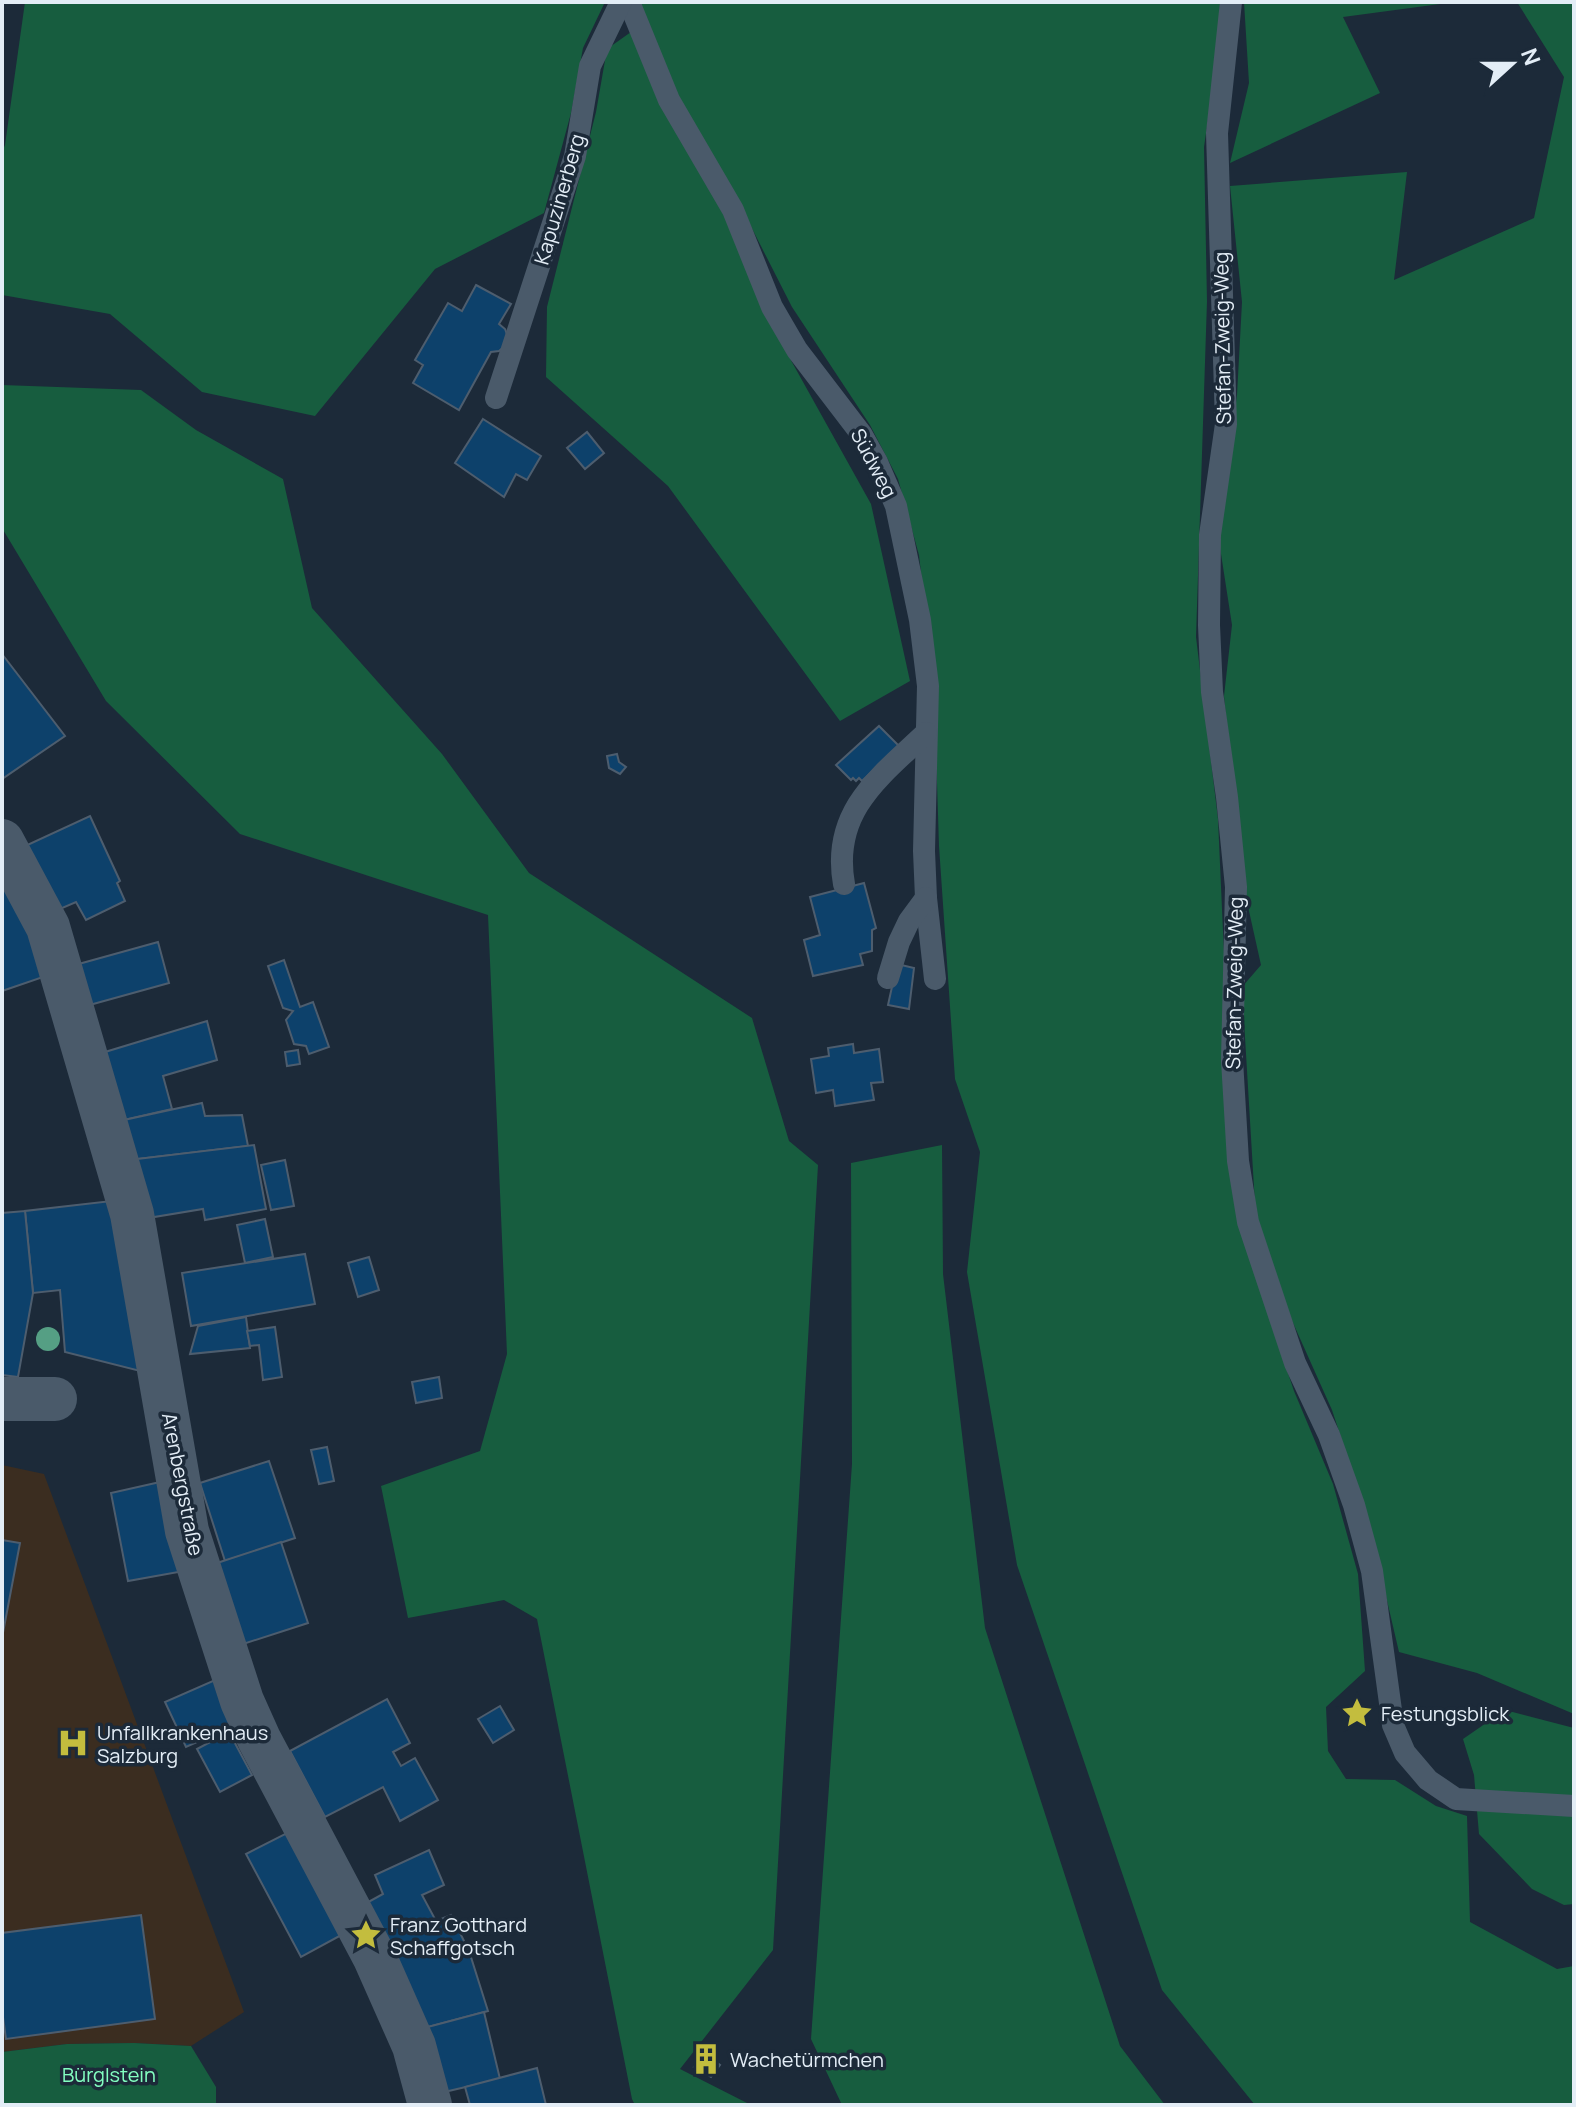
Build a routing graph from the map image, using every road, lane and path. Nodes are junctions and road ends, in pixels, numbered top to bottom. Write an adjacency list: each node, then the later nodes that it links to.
1 (621, 2): 4 (lane, Kapuzinerberg)
2 (629, 2): 5 (lane, Südweg)
3 (1231, 2): 13 (lane, Stefan-Zweig-Weg)
4 (496, 398)
5 (926, 733): 7 (lane); 8 (lane, Südweg)
6 (2, 841): 14 (street, Arenbergstraße)
7 (844, 884)
8 (926, 898): 9 (lane); 10 (lane, Südweg)
9 (888, 978)
10 (935, 979)
11 (2, 1399): 12 (street)
12 (55, 1399)
13 (1574, 1806)
14 (430, 2105)

